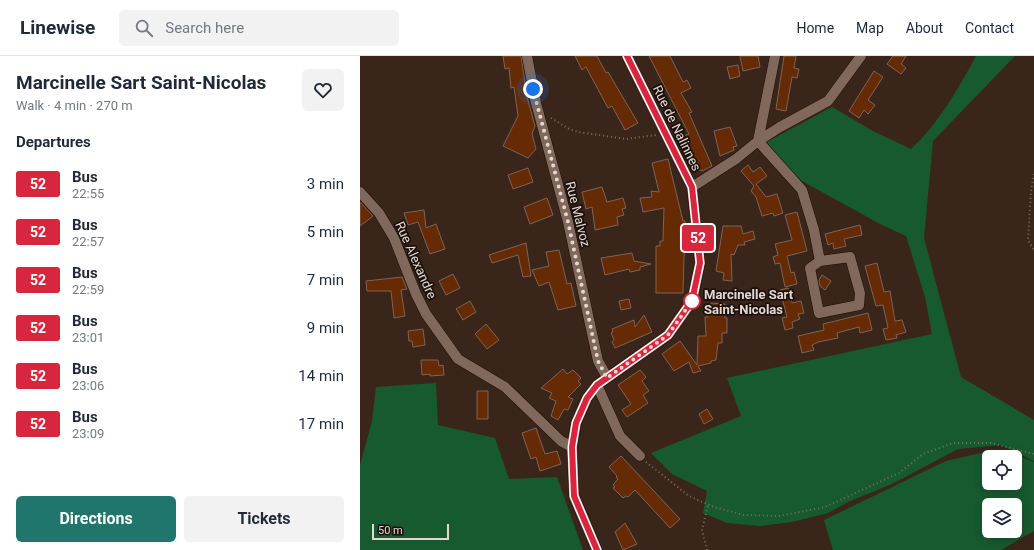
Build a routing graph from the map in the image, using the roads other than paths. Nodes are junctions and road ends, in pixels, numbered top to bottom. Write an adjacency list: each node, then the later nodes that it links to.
1 (527, 56): 9 (street, Rue Malvoz)
2 (627, 56): 6 (street, Rue de Nalinnes)
3 (775, 56): 5 (street)
4 (861, 56): 5 (street)
5 (758, 142): 6 (street); 8 (street)
6 (692, 187): 9 (street, Rue de Nalinnes)
7 (360, 192): 11 (street, Rue Alexandre)
8 (820, 261): 8 (street)
9 (607, 378): 10 (street, Rue de Nalinnes)
10 (597, 385): 11 (street, Rue de Nalinnes); 12 (street)
11 (572, 447): 13 (street, Rue de Nalinnes)
12 (640, 456)
13 (597, 550)

